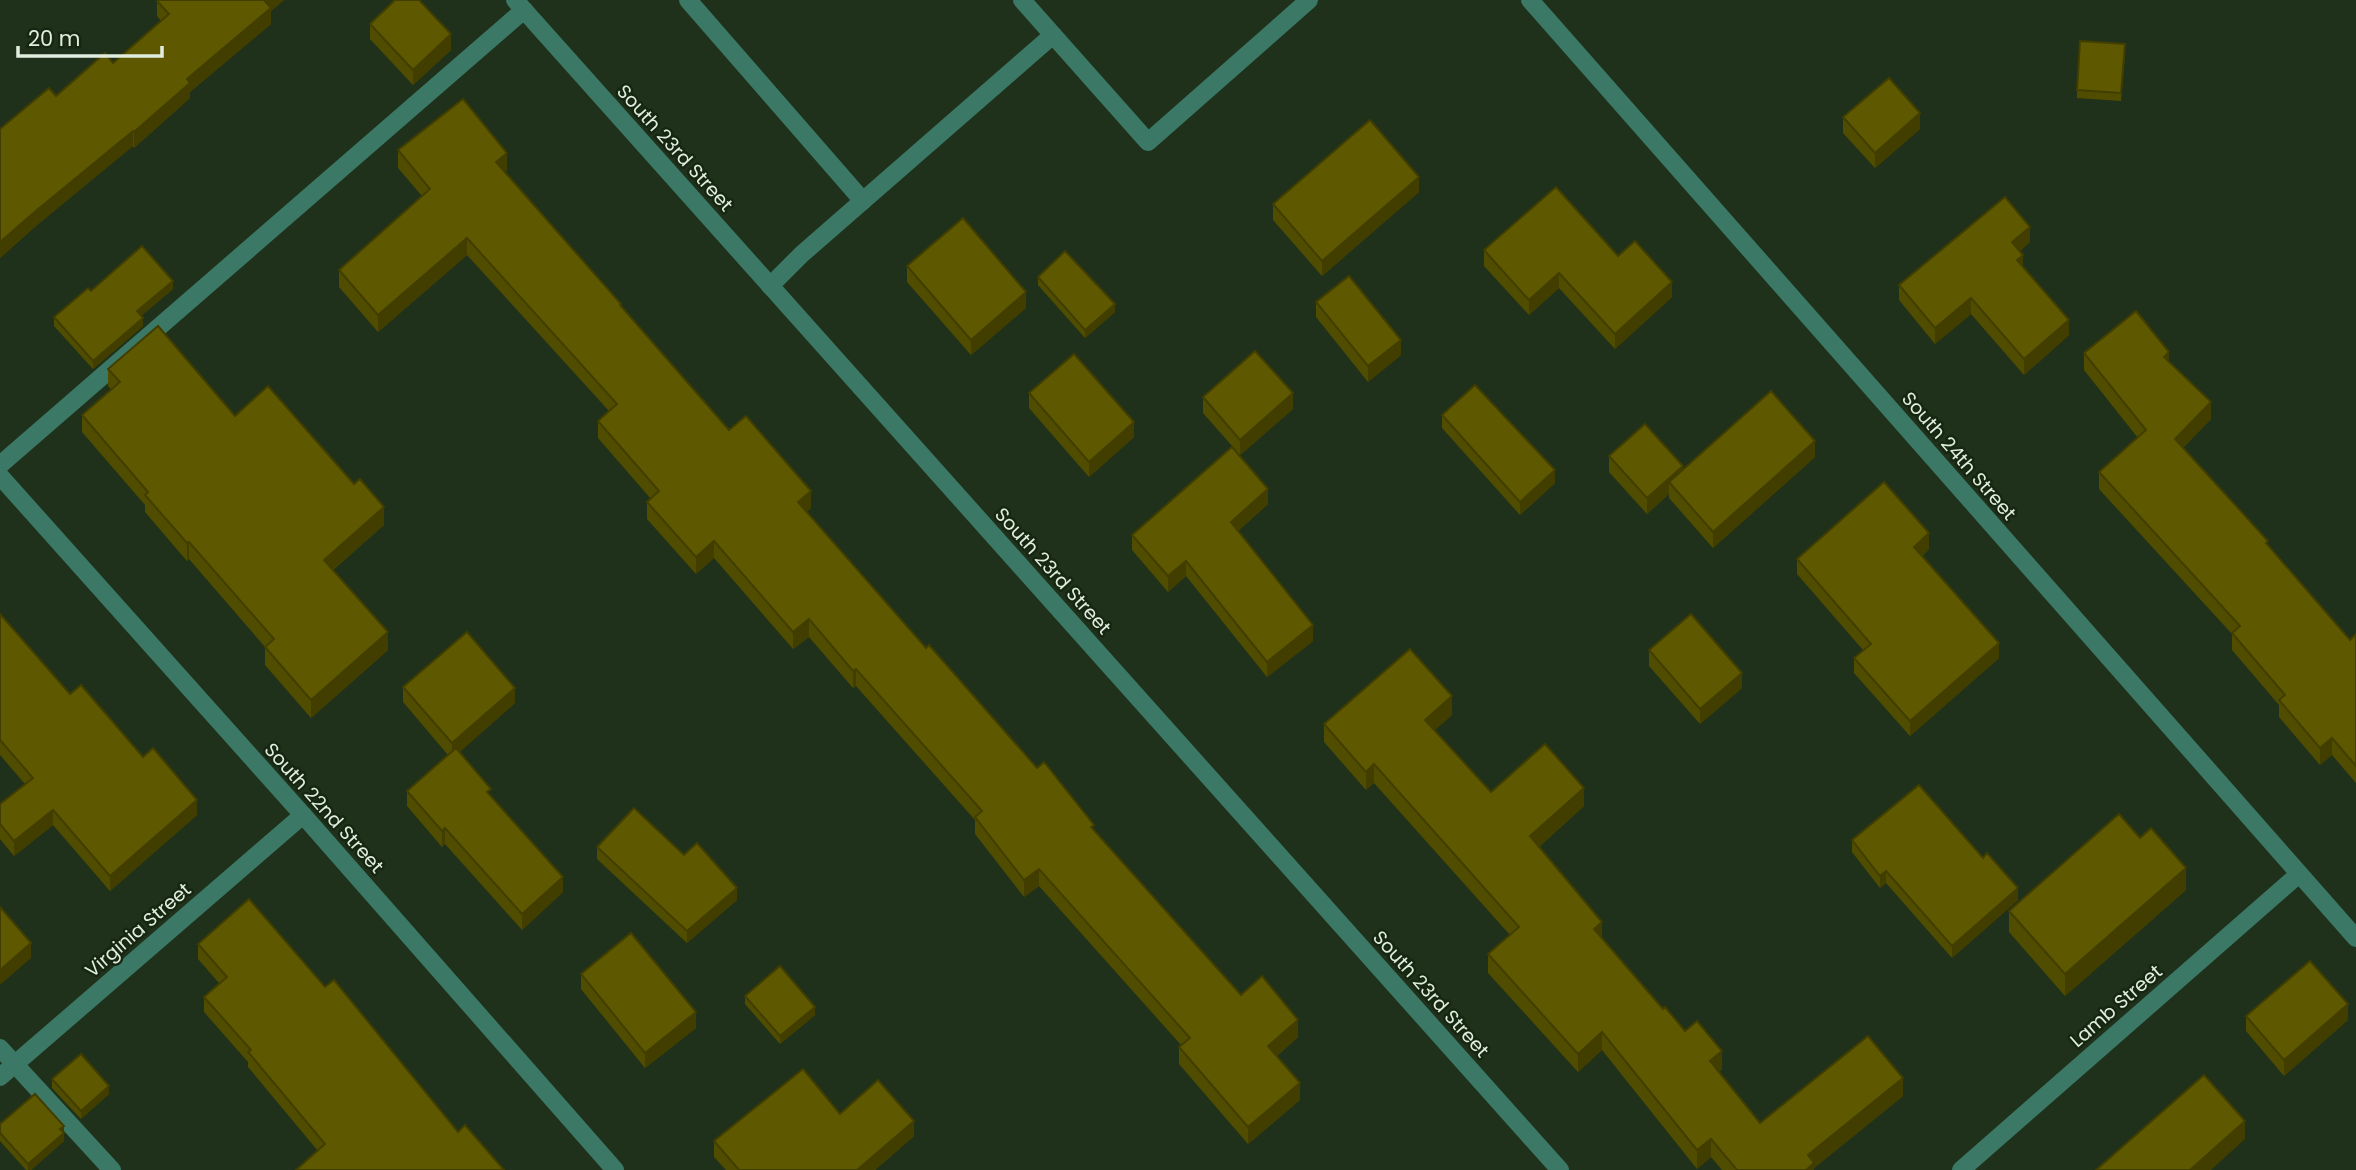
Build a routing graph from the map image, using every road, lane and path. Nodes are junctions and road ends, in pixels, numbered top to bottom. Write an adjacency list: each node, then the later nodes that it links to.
1 (688, 0): 7 (street)
2 (1022, 0): 6 (street)
3 (1309, 0): 6 (street)
4 (1530, 0): 12 (street, South 24th Street)
5 (519, 5): 8 (street, South 23rd Street); 9 (street)
6 (1053, 34): 7 (street)
7 (863, 201): 8 (street)
8 (770, 286): 19 (street, South 23rd Street)
9 (0, 465)
10 (0, 476): 11 (street, South 22nd Street)
11 (303, 815): 15 (street, Virginia Street); 18 (street, South 22nd Street)
12 (2299, 874): 13 (street, South 24th Street); 20 (street, Lamb Street)
13 (2356, 938)
14 (0, 1048): 15 (street)
15 (14, 1065): 16 (street, Virginia Street); 17 (street)
16 (0, 1077)
17 (112, 1170)
18 (615, 1170)
19 (1560, 1170)
20 (1961, 1170)

